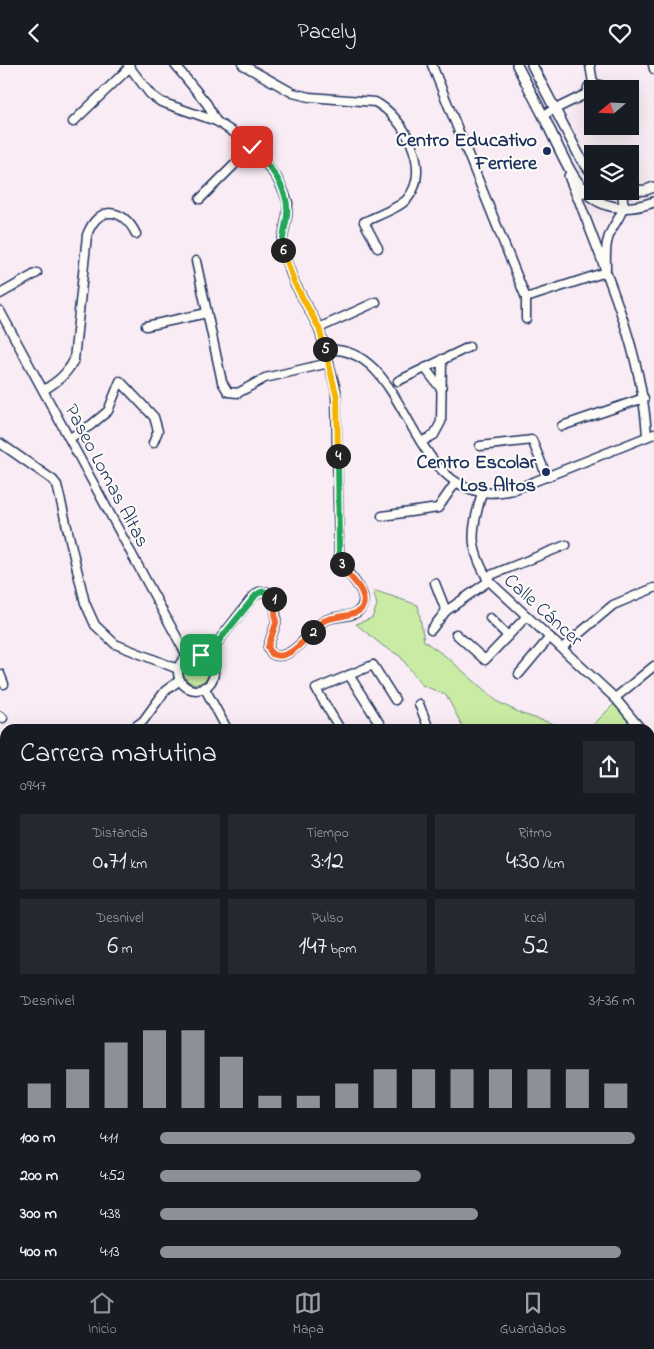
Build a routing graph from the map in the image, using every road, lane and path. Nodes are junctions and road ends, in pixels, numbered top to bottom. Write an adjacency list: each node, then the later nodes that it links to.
1 (175, 65): 12 (street)
2 (242, 65): 26 (street)
3 (432, 65): 31 (street)
4 (517, 65): 11 (street)
5 (532, 65): 10 (street)
6 (590, 65): 8 (street)
7 (129, 66): 12 (street); 13 (street)
8 (592, 80)
9 (584, 97): 10 (street)
10 (555, 109): 11 (street); 16 (street)
11 (543, 115): 14 (street)
12 (216, 121): 15 (street)
13 (73, 122)
14 (557, 145): 18 (street); 20 (street)
15 (252, 147): 21 (street); 37 (street)
16 (584, 163)
17 (654, 187): 19 (street)
18 (583, 190): 20 (street); 24 (street)
19 (639, 190)
20 (578, 198): 28 (street)
21 (200, 199)
22 (622, 200): 24 (street)
23 (654, 202): 24 (street)
24 (623, 209): 28 (street)
25 (136, 234): 45 (street)
26 (378, 248)
27 (196, 261): 34 (street)
28 (606, 272): 31 (street); 46 (street)
29 (37, 273): 30 (street)
30 (0, 294)
31 (526, 299): 35 (street)
32 (376, 302): 37 (street)
33 (0, 311): 45 (street, Paseo Lomas Altas)
34 (207, 313): 36 (street); 41 (street)
35 (526, 319)
36 (146, 326)
37 (319, 328): 39 (street)
38 (469, 347): 40 (street)
39 (325, 350): 41 (street); 50 (street)
40 (442, 359): 42 (street); 44 (street)
41 (329, 363): 71 (street)
42 (425, 367): 43 (street); 44 (street)
43 (398, 381)
44 (441, 389): 50 (street)
45 (44, 390): 49 (street, Paseo Lomas Altas)
46 (644, 398): 47 (street); 48 (street)
47 (562, 426)
48 (651, 435): 54 (street)
49 (70, 438): 52 (street); 70 (street, Paseo Lomas Altas)
50 (421, 442): 55 (street)
51 (0, 443): 73 (street)
52 (153, 443)
53 (480, 446): 54 (street)
54 (547, 477): 56 (street)
55 (456, 482): 56 (street); 57 (street)
56 (482, 493): 59 (street, Calle Cáncer)
57 (382, 516)
58 (566, 545): 59 (street)
59 (487, 579): 62 (street); 63 (street, Calle Cáncer)
60 (435, 583): 62 (street)
61 (654, 588): 69 (street)
62 (446, 611): 65 (street)
63 (527, 616): 67 (street); 68 (street, Calle Cáncer)
64 (490, 618): 67 (street)
65 (431, 630)
66 (456, 634): 67 (street)
67 (508, 636)
68 (550, 637): 69 (street, Calle Cáncer); 74 (street)
69 (562, 648): 80 (street, Calle Cáncer)
70 (187, 656): 71 (street); 73 (street)
71 (206, 657): 79 (street)
72 (654, 665): 80 (street)
73 (178, 669): 77 (street)
74 (519, 674)
75 (0, 675): 78 (street)
76 (349, 675): 81 (street); 85 (street); 86 (street)
77 (180, 680): 79 (street); 83 (street)
78 (4, 684)
79 (204, 687): 84 (street)
80 (615, 697): 88 (street, Calle Cáncer)
81 (395, 701)
82 (419, 704): 87 (street)
83 (139, 724)
84 (224, 724)
85 (337, 724)
86 (380, 724)
87 (427, 724)
88 (636, 724)

